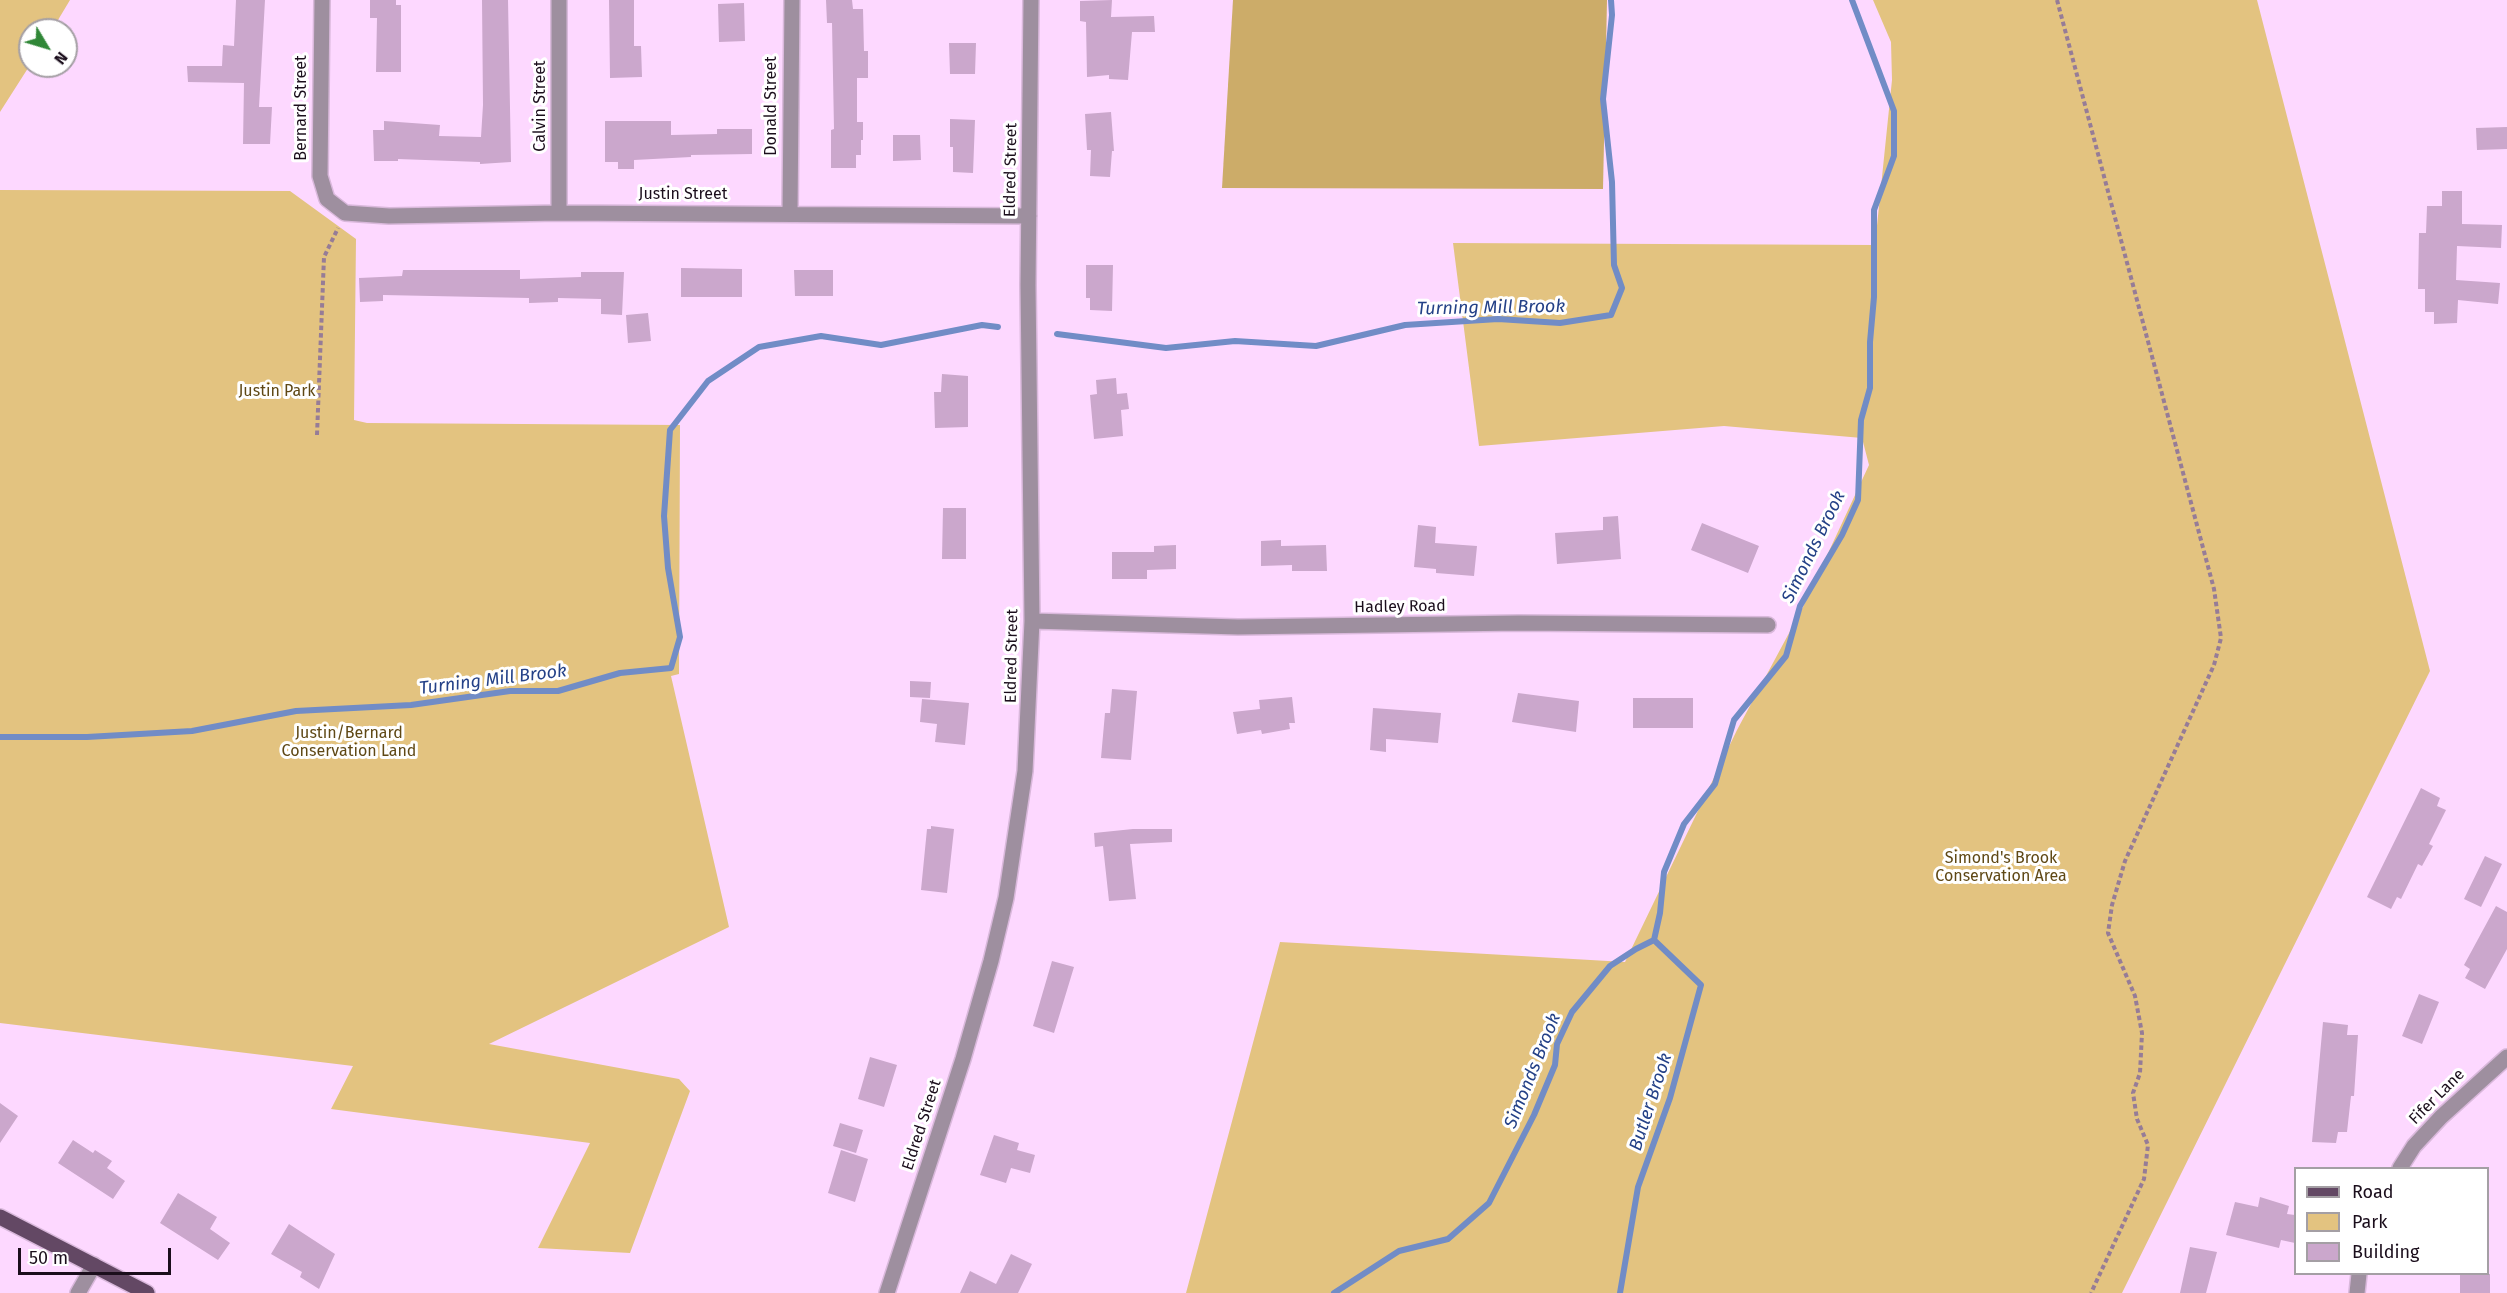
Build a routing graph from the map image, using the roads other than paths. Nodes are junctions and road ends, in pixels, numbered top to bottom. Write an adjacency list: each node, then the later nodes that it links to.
1 (322, 0): 5 (street, Bernard Street)
2 (559, 0): 6 (street, Calvin Street)
3 (792, 0): 7 (street, Donald Street)
4 (1031, 0): 8 (street, Eldred Street)
5 (342, 211): 6 (street, Justin Street)
6 (559, 213): 7 (street, Justin Street)
7 (790, 213): 8 (street, Justin Street)
8 (1029, 216): 9 (street, Eldred Street)
9 (1032, 621): 10 (street, Hadley Road); 18 (street, Eldred Street)
10 (1768, 625)
11 (2507, 1057): 12 (street, Fifer Lane)
12 (2401, 1167)
13 (0, 1216): 14 (main road)
14 (94, 1265): 16 (street); 17 (main road)
15 (2359, 1275): 19 (street)
16 (78, 1293)
17 (147, 1293)
18 (888, 1293)
19 (2357, 1293)

